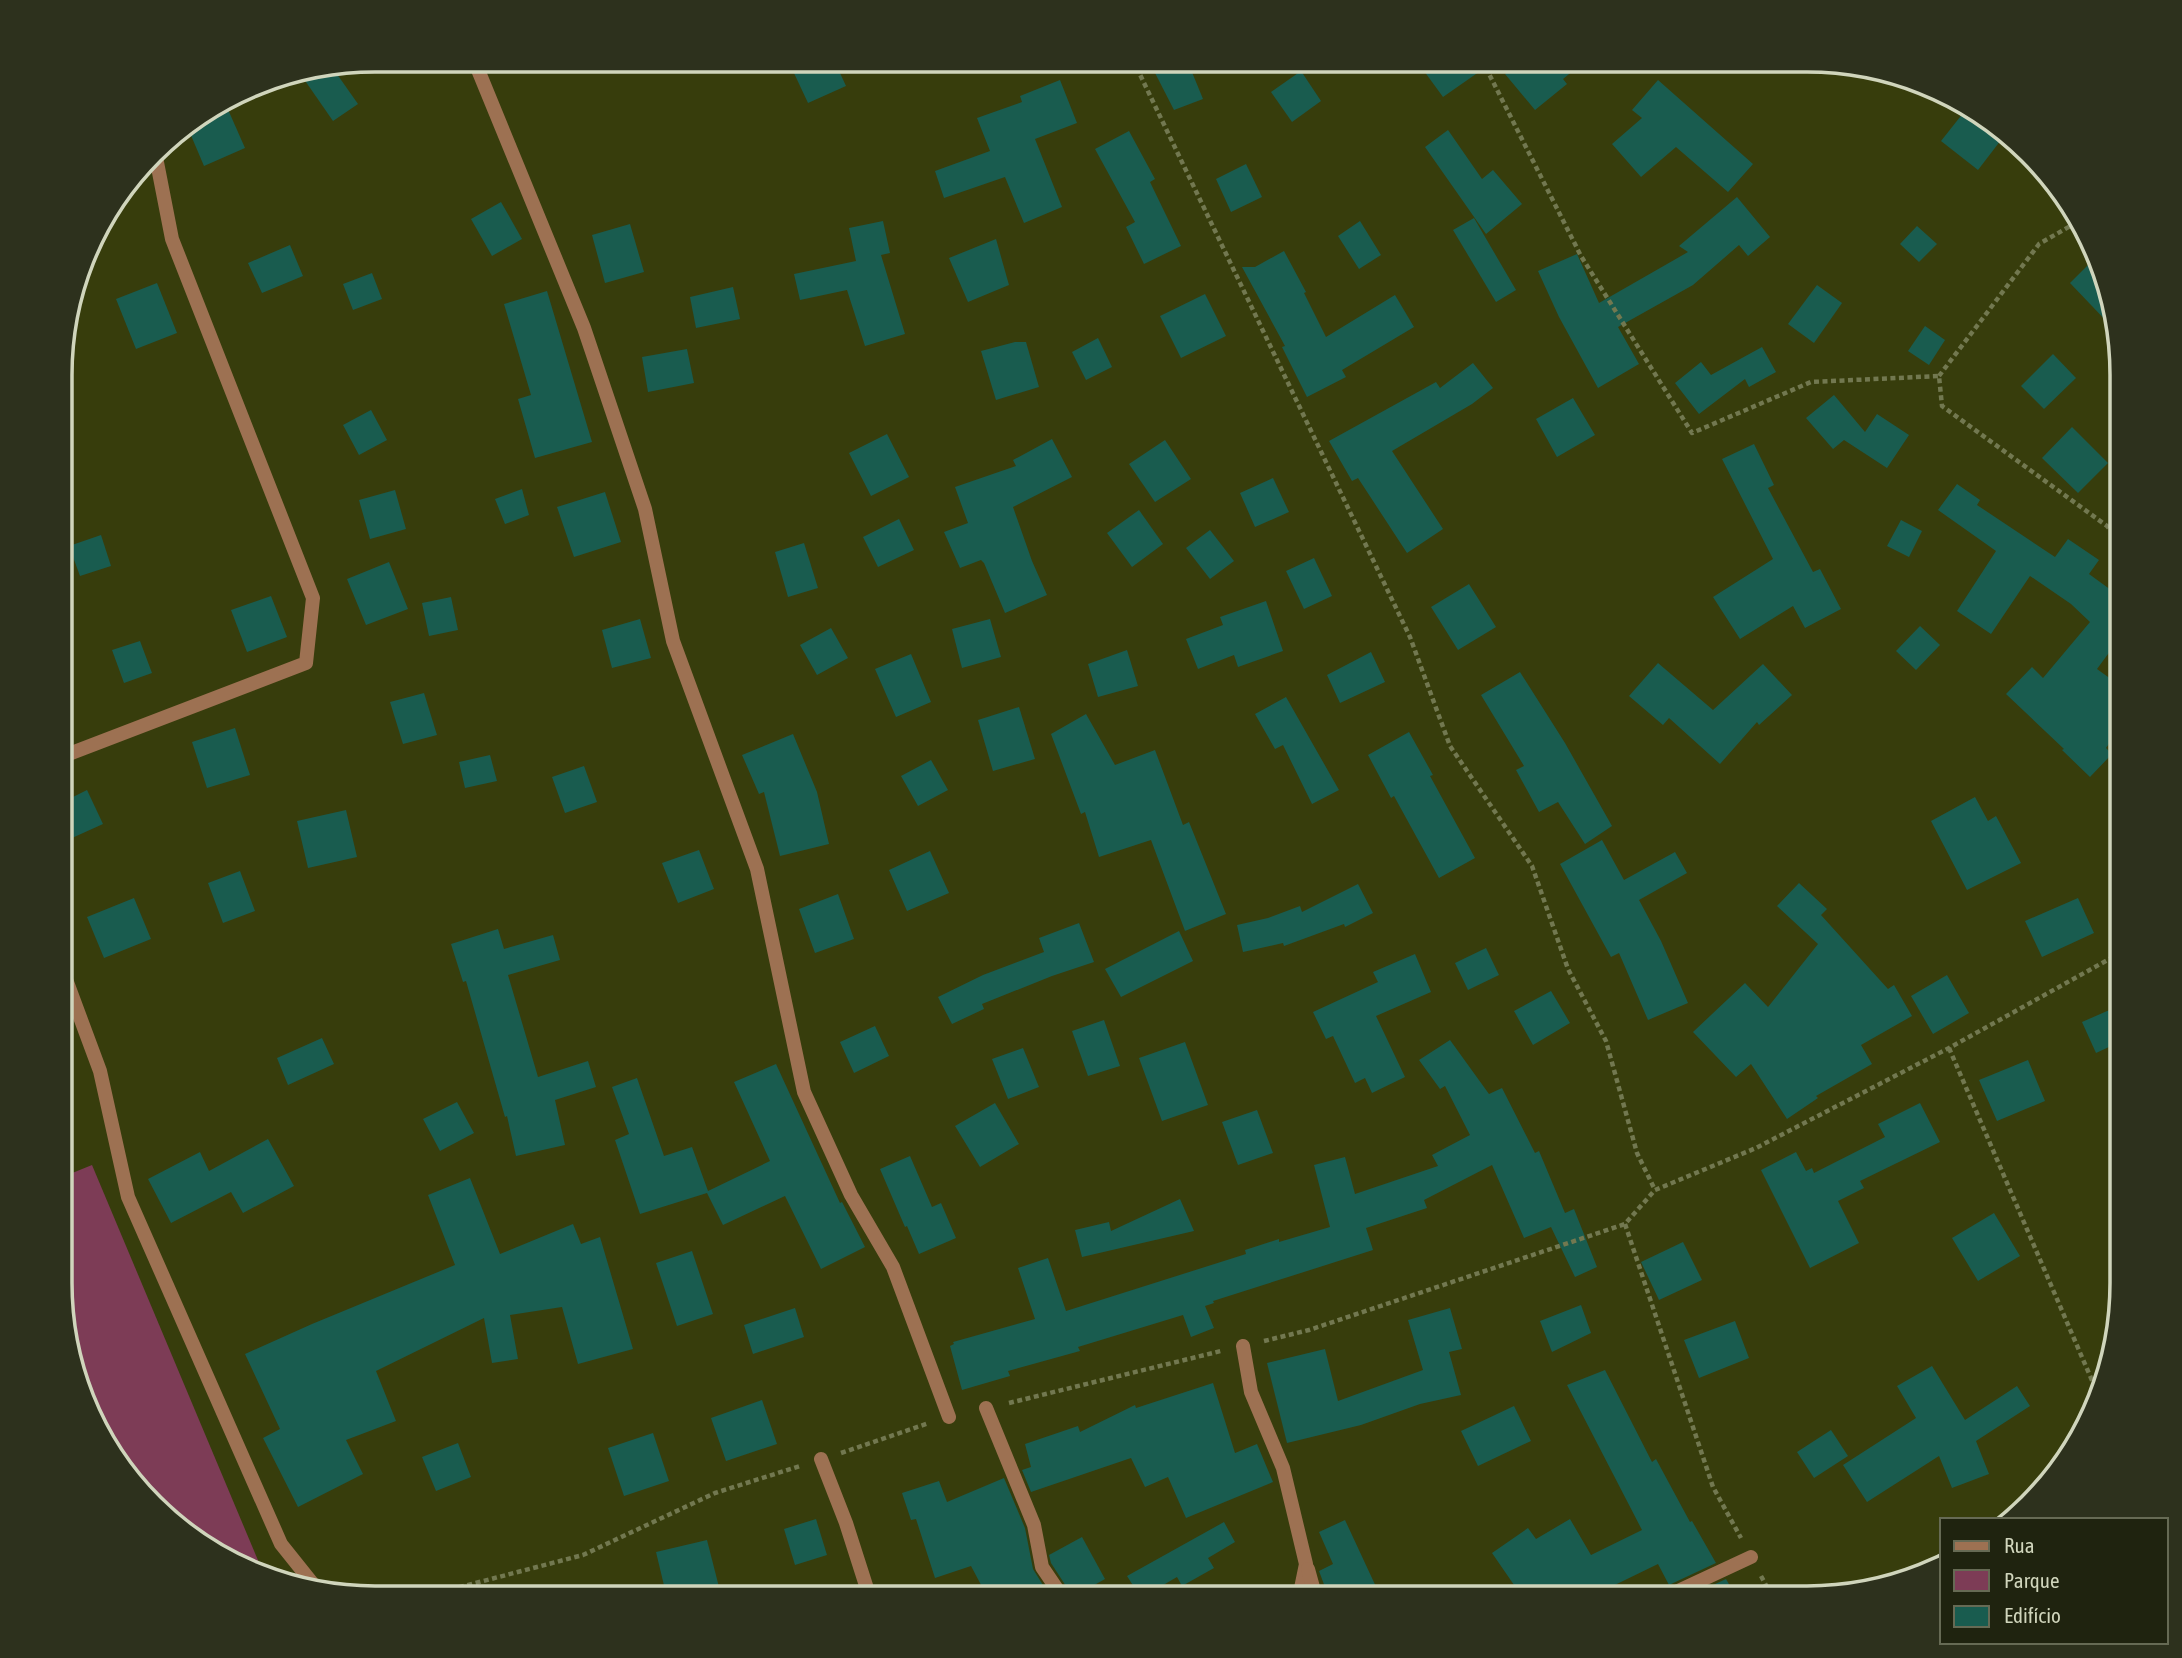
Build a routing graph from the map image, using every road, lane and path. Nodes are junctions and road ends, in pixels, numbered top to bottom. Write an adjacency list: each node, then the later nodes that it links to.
1 (479, 72): 17 (street)
2 (1139, 72): 12 (path)
3 (1488, 72): 6 (path)
4 (157, 163): 8 (street)
5 (2071, 225): 6 (path)
6 (1939, 376): 7 (path)
7 (2110, 530)
8 (72, 753)
9 (2110, 959): 11 (path)
10 (72, 996): 21 (street)
11 (1949, 1048): 12 (path); 15 (path)
12 (1656, 1191): 13 (path)
13 (1625, 1224): 14 (path); 19 (path)
14 (1243, 1346): 16 (path); 20 (street)
15 (2093, 1383)
16 (986, 1408): 24 (street)
17 (949, 1417): 18 (path)
18 (821, 1459): 22 (path); 23 (street)
19 (1751, 1557): 27 (street); 28 (path)
20 (1306, 1564): 25 (street); 26 (street)
21 (309, 1579)
22 (464, 1586)
23 (866, 1586)
24 (1055, 1586)
25 (1301, 1586)
26 (1312, 1586)
27 (1689, 1586)
28 (1767, 1586)

